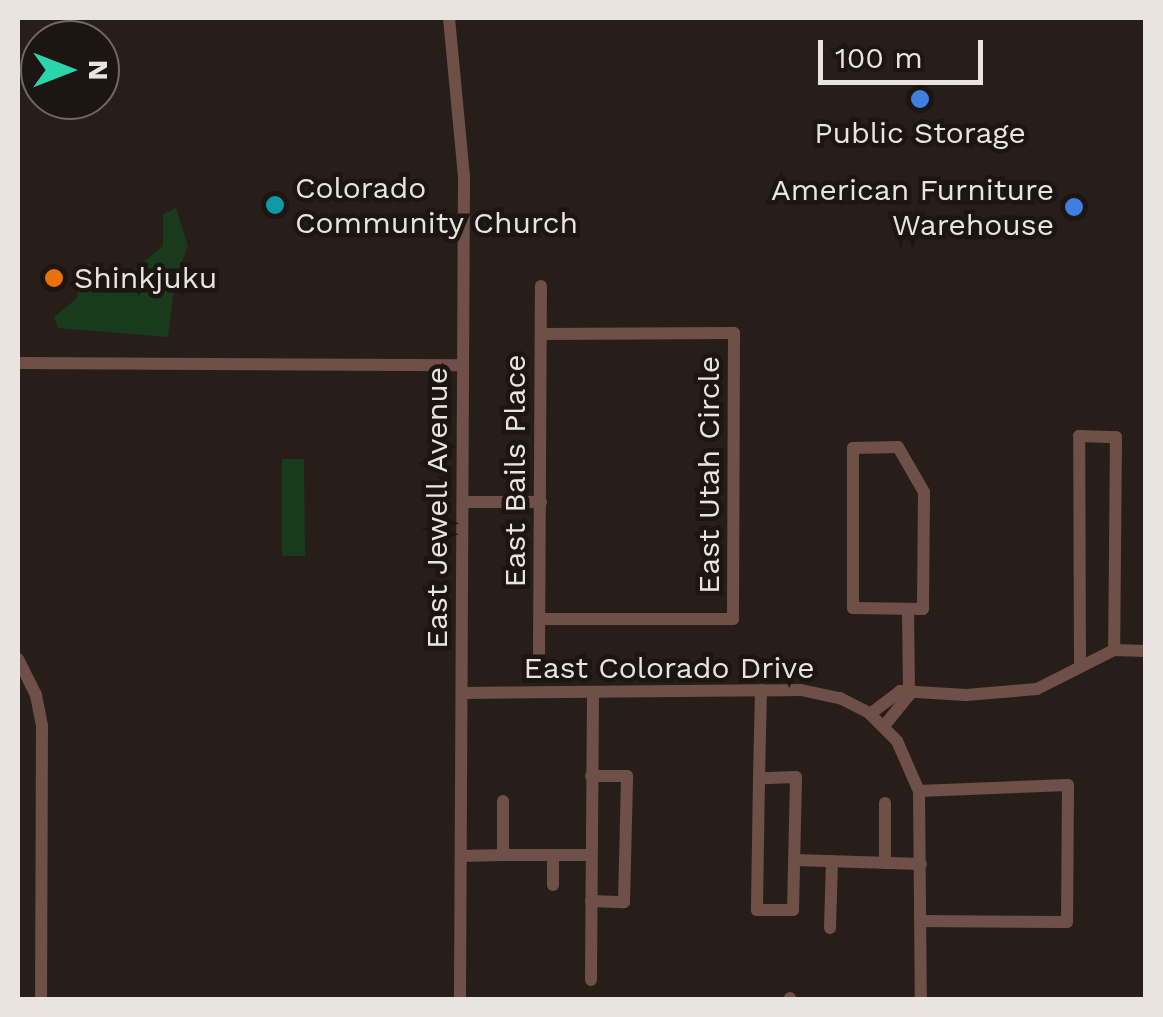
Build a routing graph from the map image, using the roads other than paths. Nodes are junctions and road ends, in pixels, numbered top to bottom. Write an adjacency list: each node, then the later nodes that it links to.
1 (449, 18): 5 (street, East Jewell Avenue)
2 (541, 286): 3 (street, East Bails Place)
3 (541, 334): 7 (street, East Bails Place); 9 (street, East Utah Circle)
4 (18, 363): 5 (street)
5 (463, 365): 6 (street, East Jewell Avenue)
6 (463, 502): 7 (street); 17 (street, East Jewell Avenue)
7 (540, 502): 9 (street, East Bails Place)
8 (908, 609): 8 (street); 18 (street)
9 (540, 619): 12 (street, East Bails Place)
10 (1114, 650): 11 (street); 14 (street); 14 (street)
11 (1146, 651)
12 (539, 656)
13 (18, 660): 39 (street)
14 (1080, 666): 18 (street)
15 (761, 690): 16 (street, East Colorado Drive); 19 (street, East Colorado Drive); 22 (street)
16 (592, 692): 17 (street, East Colorado Drive); 21 (street)
17 (462, 693): 26 (street, East Jewell Avenue)
18 (909, 695): 19 (street); 20 (street)
19 (870, 714): 20 (street, East Colorado Drive)
20 (884, 726): 23 (street, East Colorado Drive)
21 (592, 776): 29 (street); 35 (street)
22 (759, 778): 30 (street); 30 (street)
23 (919, 792): 33 (street, East Colorado Drive); 36 (street)
24 (504, 801): 27 (street)
25 (885, 803): 32 (street)
26 (461, 856): 27 (street); 40 (street, East Jewell Avenue)
27 (503, 856): 28 (street)
28 (553, 856): 29 (street); 34 (street)
29 (590, 856): 35 (street)
30 (794, 860): 31 (street)
31 (832, 861): 32 (street); 37 (street)
32 (885, 863): 33 (street)
33 (921, 864): 36 (street, East Colorado Drive)
34 (553, 885)
35 (590, 901): 38 (street)
36 (921, 921): 41 (street, East Colorado Drive)
37 (830, 928)
38 (591, 980)
39 (41, 1000)
40 (460, 1000)
41 (921, 1000)

